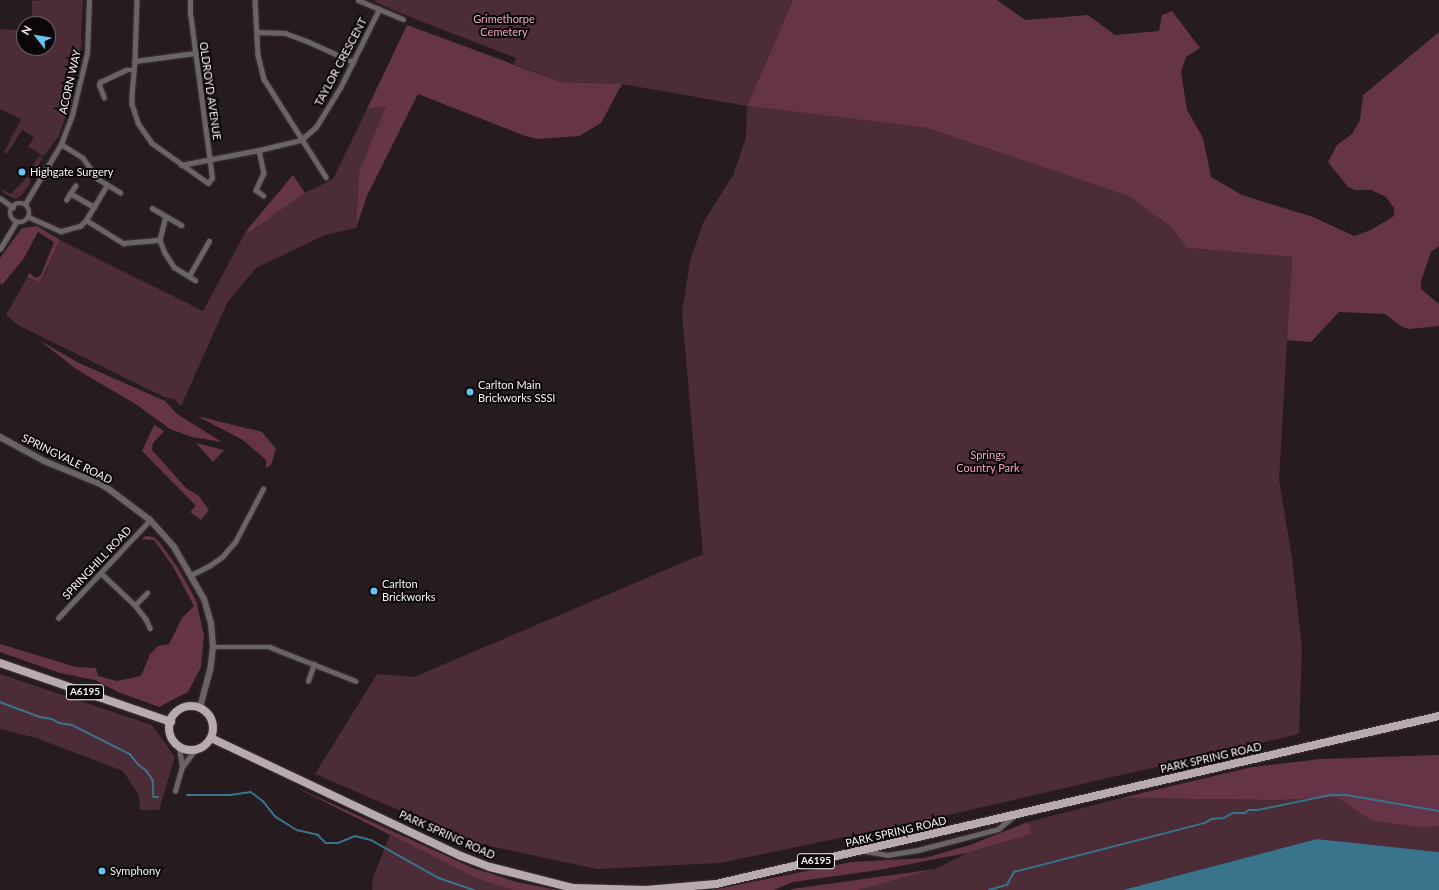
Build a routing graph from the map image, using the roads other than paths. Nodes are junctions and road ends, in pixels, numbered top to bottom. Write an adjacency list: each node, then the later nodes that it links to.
1 (89, 0): 15 (street, ACORN WAY)
2 (137, 0): 10 (street)
3 (190, 0): 9 (street, OLDROYD AVENUE)
4 (255, 0): 8 (street)
5 (358, 0): 6 (street)
6 (379, 9): 7 (street); 11 (street, TAYLOR CRESCENT)
7 (403, 19)
8 (257, 32): 11 (street); 14 (street)
9 (196, 53): 10 (street); 17 (street, OLDROYD AVENUE)
10 (135, 61): 12 (street)
11 (353, 62): 14 (street, TAYLOR CRESCENT)
12 (134, 70): 13 (street); 18 (street)
13 (104, 98)
14 (301, 140): 16 (street); 19 (street)
15 (61, 144): 20 (street); 27 (street, ACORN WAY)
16 (259, 150): 17 (street); 24 (street)
17 (210, 158): 18 (street); 18 (street, OLDROYD AVENUE)
18 (181, 165)
19 (326, 177)
20 (106, 185): 22 (street); 29 (street)
21 (75, 186): 23 (street)
22 (120, 192)
23 (70, 193): 26 (street); 29 (street)
24 (263, 195)
25 (0, 198): 28 (street)
26 (66, 200)
27 (24, 204): 28 (street); 32 (street)
28 (12, 207): 34 (street)
29 (94, 207): 33 (street)
30 (152, 208): 31 (street)
31 (166, 216): 35 (street); 36 (street)
32 (29, 217): 33 (street); 34 (street)
33 (86, 220): 36 (street)
34 (16, 222): 38 (street)
35 (182, 225)
36 (160, 240): 39 (street)
37 (209, 241): 39 (street)
38 (0, 249)
39 (188, 276): 40 (street)
40 (195, 280)
41 (0, 437): 43 (street, SPRINGVALE ROAD)
42 (264, 489): 45 (street)
43 (150, 520): 44 (street, SPRINGHILL ROAD); 45 (street, SPRINGVALE ROAD)
44 (101, 573): 47 (street); 48 (street, SPRINGHILL ROAD)
45 (191, 575): 50 (street, SPRINGVALE ROAD)
46 (147, 594): 47 (street)
47 (135, 606): 49 (street)
48 (58, 618)
49 (150, 628)
50 (213, 647): 52 (street); 55 (street, SPRINGVALE ROAD)
51 (0, 663): 57 (main road, A6195)
52 (314, 664): 53 (street); 54 (street)
53 (308, 681)
54 (356, 681)
55 (200, 708): 57 (main road); 58 (main road)
56 (1439, 716): 63 (main road, PARK SPRING ROAD / A6195)
57 (171, 722): 59 (main road)
58 (211, 738): 60 (main road); 64 (main road, PARK SPRING ROAD / A6195)
59 (179, 747): 60 (main road); 61 (street)
60 (195, 750): 61 (street)
61 (182, 767): 62 (street)
62 (176, 791)
63 (1015, 815): 64 (main road, PARK SPRING ROAD / A6195); 64 (street)
64 (862, 851)

